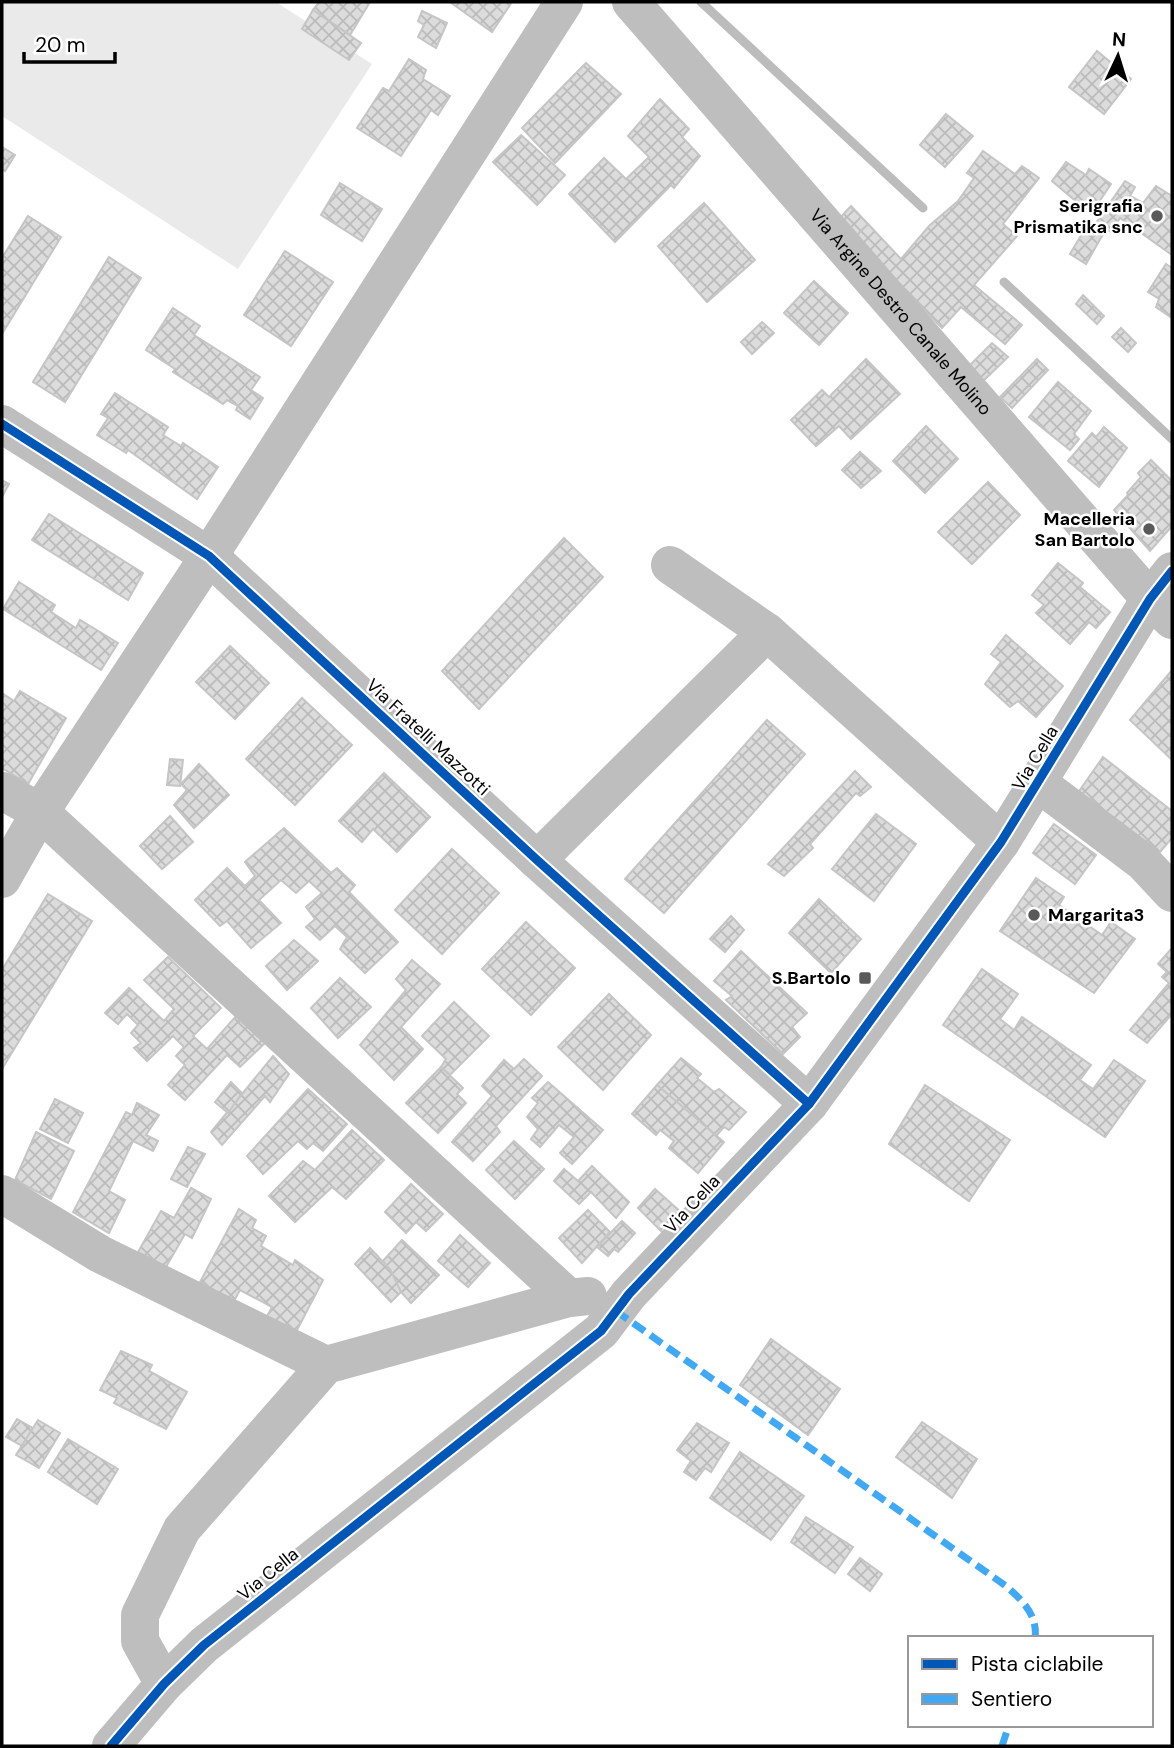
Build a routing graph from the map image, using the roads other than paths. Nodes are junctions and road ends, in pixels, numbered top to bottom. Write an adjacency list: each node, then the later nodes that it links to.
1 (564, 2): 4 (street)
2 (631, 2): 6 (street, Via Argine Destro Canale Molino)
3 (2, 424): 4 (street, Via Fratelli Mazzotti)
4 (209, 556): 10 (street); 12 (street, Via Fratelli Mazzotti)
5 (670, 565): 7 (street)
6 (1165, 597): 8 (street, Via Cella)
7 (767, 632): 11 (street); 12 (street)
8 (1038, 783): 11 (street, Via Cella); 14 (street)
9 (2, 791): 10 (street)
10 (40, 812): 13 (street); 18 (street)
11 (1001, 842): 15 (street, Via Cella)
12 (537, 860): 15 (street, Via Fratelli Mazzotti)
13 (2, 879)
14 (1172, 893)
15 (809, 1104): 17 (street, Via Cella)
16 (2, 1194): 19 (street)
17 (629, 1294): 18 (street); 20 (street, Via Cella)
18 (569, 1297): 19 (street)
19 (326, 1365): 20 (street)
20 (164, 1684): 21 (street, Via Cella)
21 (111, 1746)

